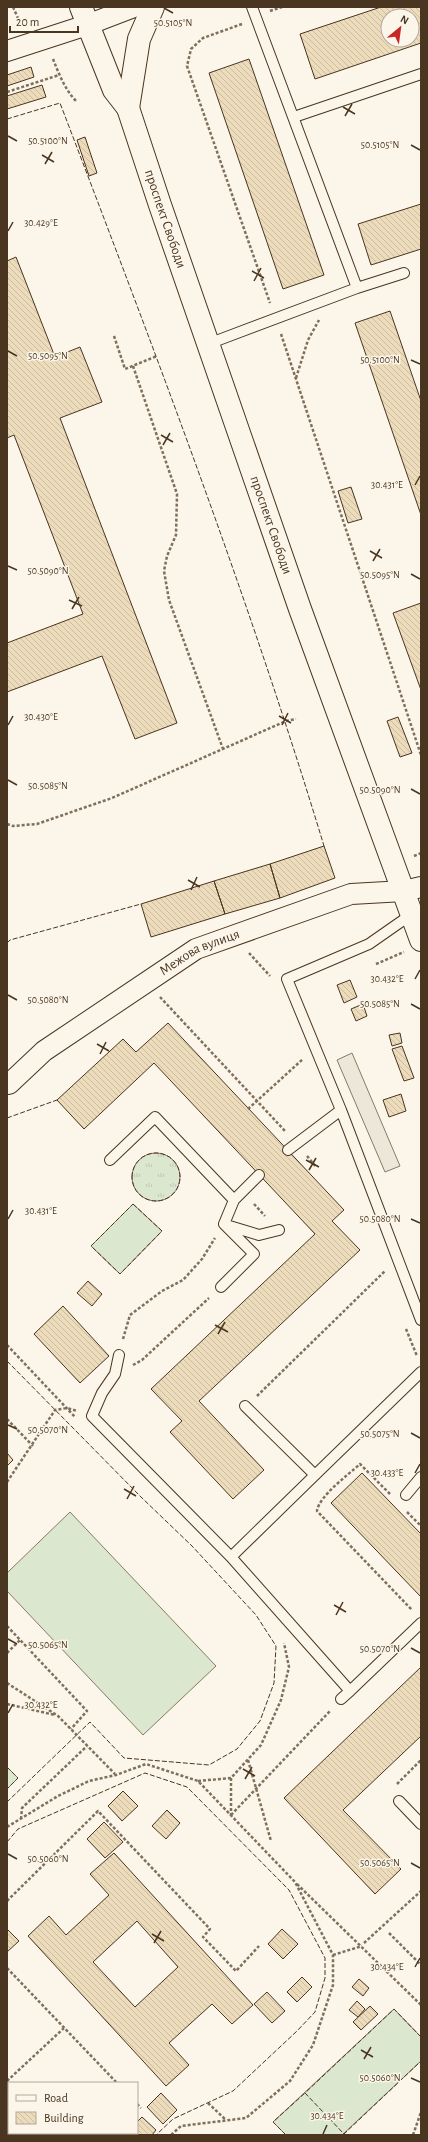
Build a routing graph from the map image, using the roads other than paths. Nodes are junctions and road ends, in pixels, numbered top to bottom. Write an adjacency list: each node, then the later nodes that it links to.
1 (134, 7): 4 (street)
2 (153, 7): 7 (street, проспект Свободи)
3 (254, 12): 8 (lane)
4 (84, 16): 5 (street); 7 (street, проспект Свободи)
5 (7, 51)
6 (421, 74): 8 (lane)
7 (128, 108): 11 (street, проспект Свободи)
8 (294, 117): 10 (lane)
9 (404, 272): 10 (lane)
10 (357, 288): 11 (lane)
11 (208, 344): 12 (street, проспект Свободи)
12 (412, 889): 13 (street, проспект Свободи); 15 (street, Межова вулиця)
13 (412, 914): 14 (street, проспект Свободи); 16 (lane)
14 (415, 945)
15 (8, 1083)
16 (340, 1110): 17 (lane); 24 (lane)
17 (288, 1150)
18 (110, 1160): 20 (lane)
19 (259, 1175): 20 (lane)
20 (234, 1200): 21 (lane)
21 (224, 1224): 22 (lane); 23 (lane)
22 (279, 1230)
23 (221, 1287)
24 (421, 1320)
25 (119, 1355): 31 (lane)
26 (421, 1372): 28 (lane)
27 (245, 1406): 28 (lane)
28 (315, 1475): 31 (lane)
29 (421, 1477): 30 (lane)
30 (406, 1494)
31 (231, 1558): 33 (lane)
32 (421, 1623): 33 (lane)
33 (350, 1691): 34 (lane)
34 (341, 1699)
35 (399, 1801): 36 (lane)
36 (421, 1824)

